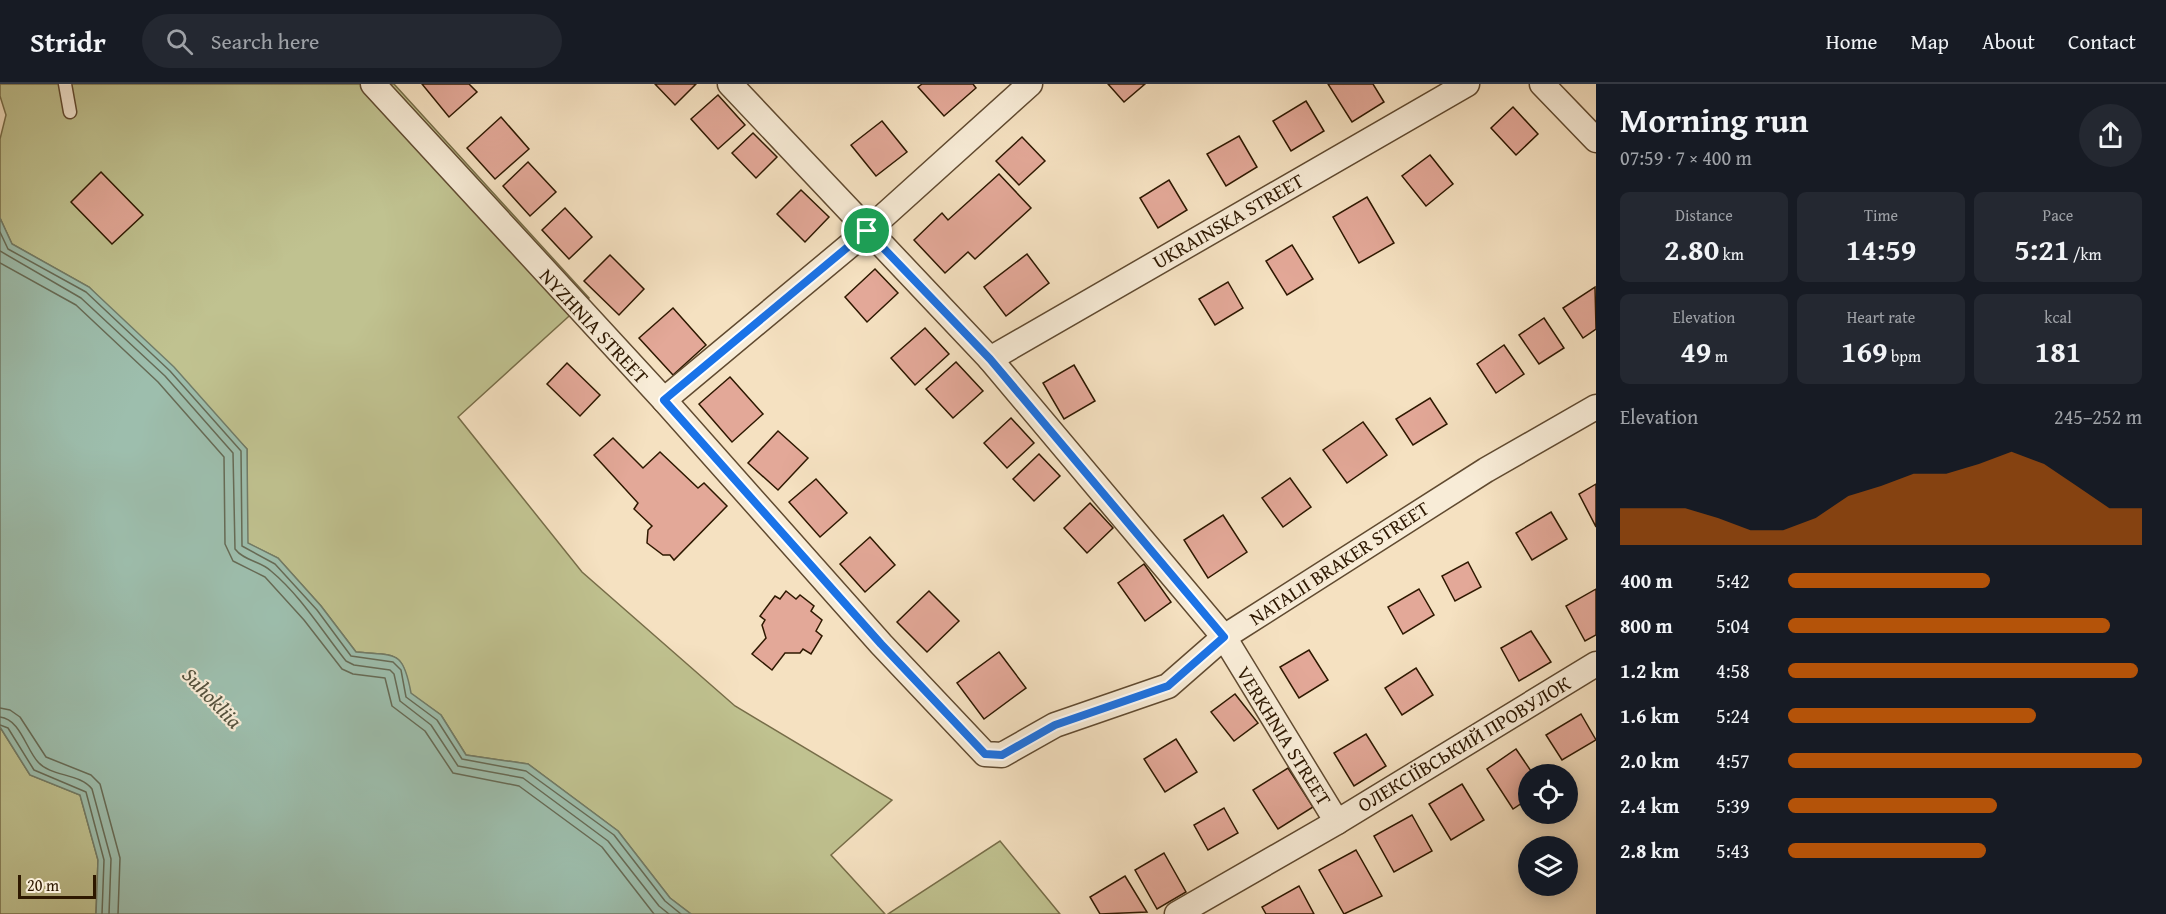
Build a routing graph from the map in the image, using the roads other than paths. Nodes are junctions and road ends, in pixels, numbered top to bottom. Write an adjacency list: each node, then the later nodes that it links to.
1 (65, 84): 7 (lane)
2 (373, 84): 11 (street, NYZHNIA STREET)
3 (730, 84): 9 (street, VERKHNIA STREET)
4 (1030, 84): 9 (street)
5 (1467, 84): 10 (street, UKRAINSKA STREET)
6 (1542, 84): 8 (street)
7 (70, 112)
8 (1596, 140)
9 (867, 231): 10 (street, VERKHNIA STREET); 11 (street)
10 (990, 359): 13 (street, VERKHNIA STREET)
11 (664, 400): 15 (street, NYZHNIA STREET)
12 (1596, 407): 13 (street, NATALII BRAKER STREET)
13 (1224, 637): 15 (street, NATALII BRAKER STREET); 16 (street, VERKHNIA STREET)
14 (1596, 664): 16 (street, ОЛЕКСІЇВСЬКИЙ ПРОВУЛОК)
15 (985, 754)
16 (1337, 822): 17 (street, ОЛЕКСІЇВСЬКИЙ ПРОВУЛОК)
17 (1177, 914)

